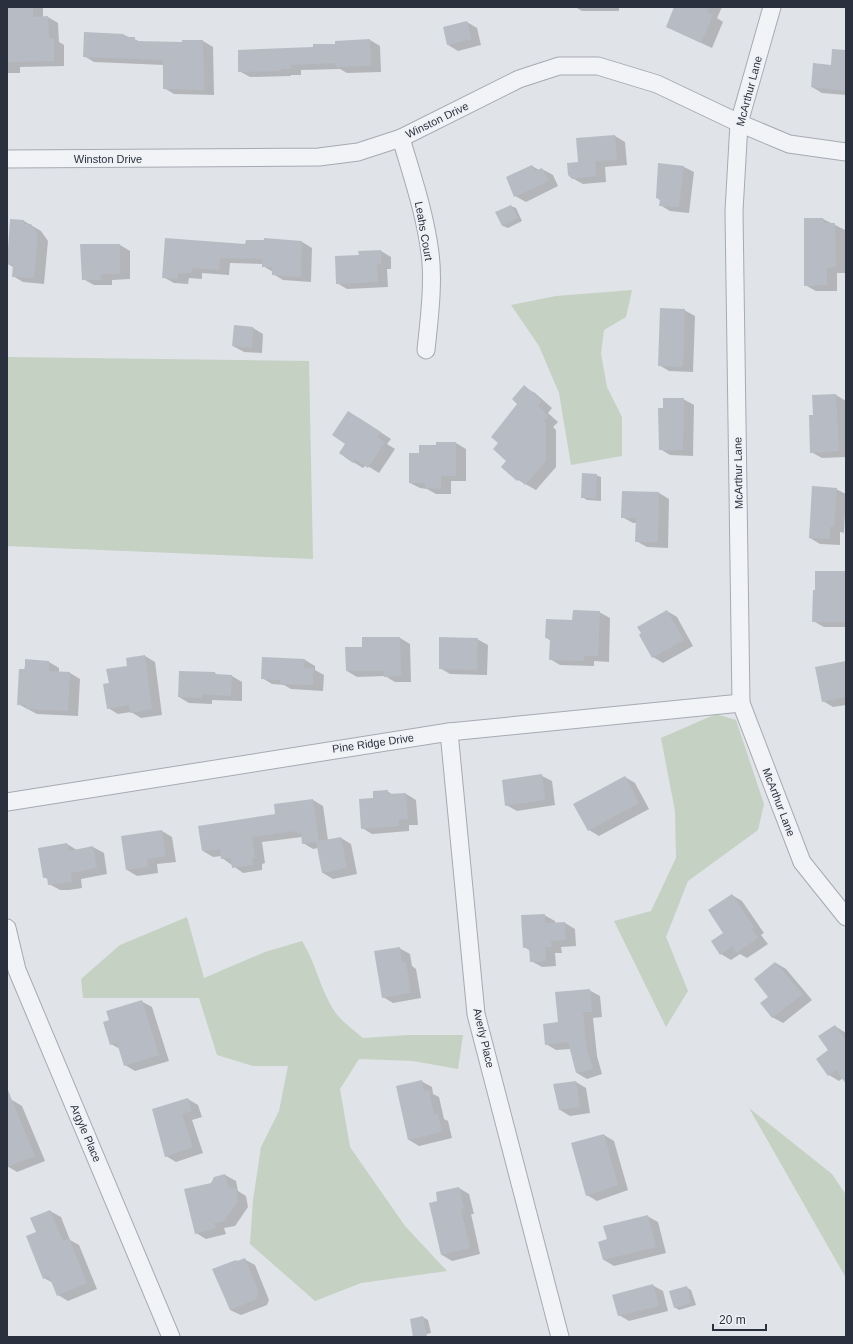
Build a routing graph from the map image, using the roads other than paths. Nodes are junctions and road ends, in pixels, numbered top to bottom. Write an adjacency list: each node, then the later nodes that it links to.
1 (772, 7): 2 (street, McArthur Lane)
2 (739, 123): 3 (street, Winston Drive); 4 (street, Winston Drive); 7 (street, McArthur Lane)
3 (400, 138): 5 (street, Winston Drive); 6 (street, Leahs Court)
4 (846, 152)
5 (7, 159)
6 (426, 350)
7 (741, 703): 8 (street, Pine Ridge Drive); 10 (street, McArthur Lane)
8 (449, 732): 9 (street, Pine Ridge Drive); 13 (street, Averly Place)
9 (7, 802)
10 (846, 917)
11 (7, 928): 12 (street, Argyle Place)
12 (171, 1337)
13 (560, 1337)

